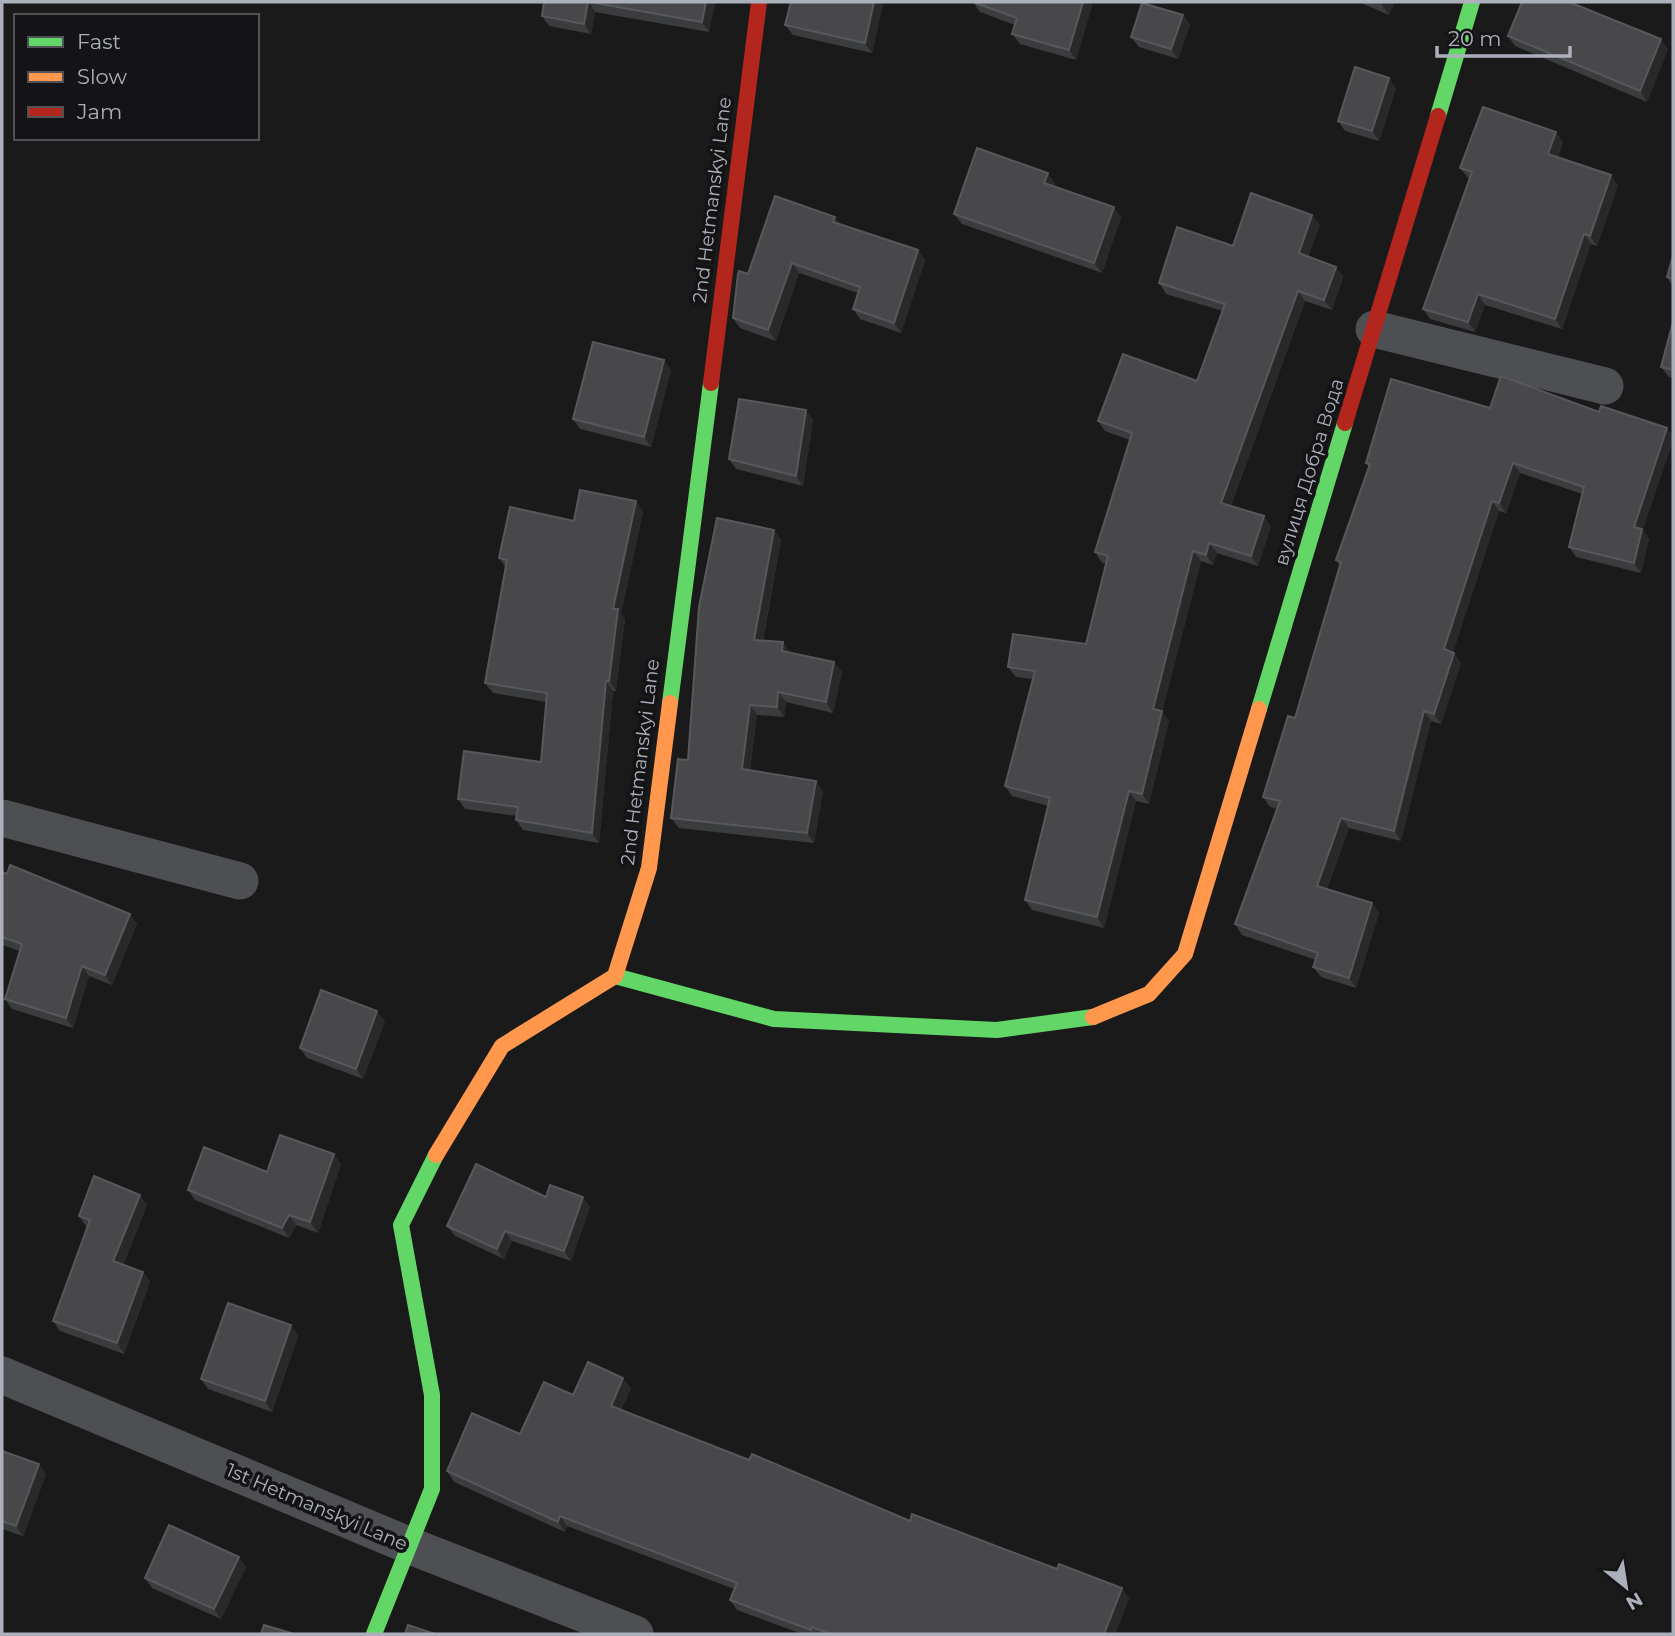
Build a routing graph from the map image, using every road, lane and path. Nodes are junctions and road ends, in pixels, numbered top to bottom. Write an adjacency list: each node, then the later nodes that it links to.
1 (759, 2): 7 (street, 2nd Hetmanskyi Lane)
2 (1472, 2): 3 (street, вулиця Добра Вода)
3 (1374, 329): 4 (street); 7 (street, вулиця Добра Вода)
4 (1605, 386)
5 (2, 818): 6 (street)
6 (240, 881)
7 (615, 976): 9 (street)
8 (2, 1375): 9 (street, 1st Hetmanskyi Lane)
9 (408, 1545): 10 (street); 11 (street, 1st Hetmanskyi Lane)
10 (374, 1634)
11 (635, 1634)

